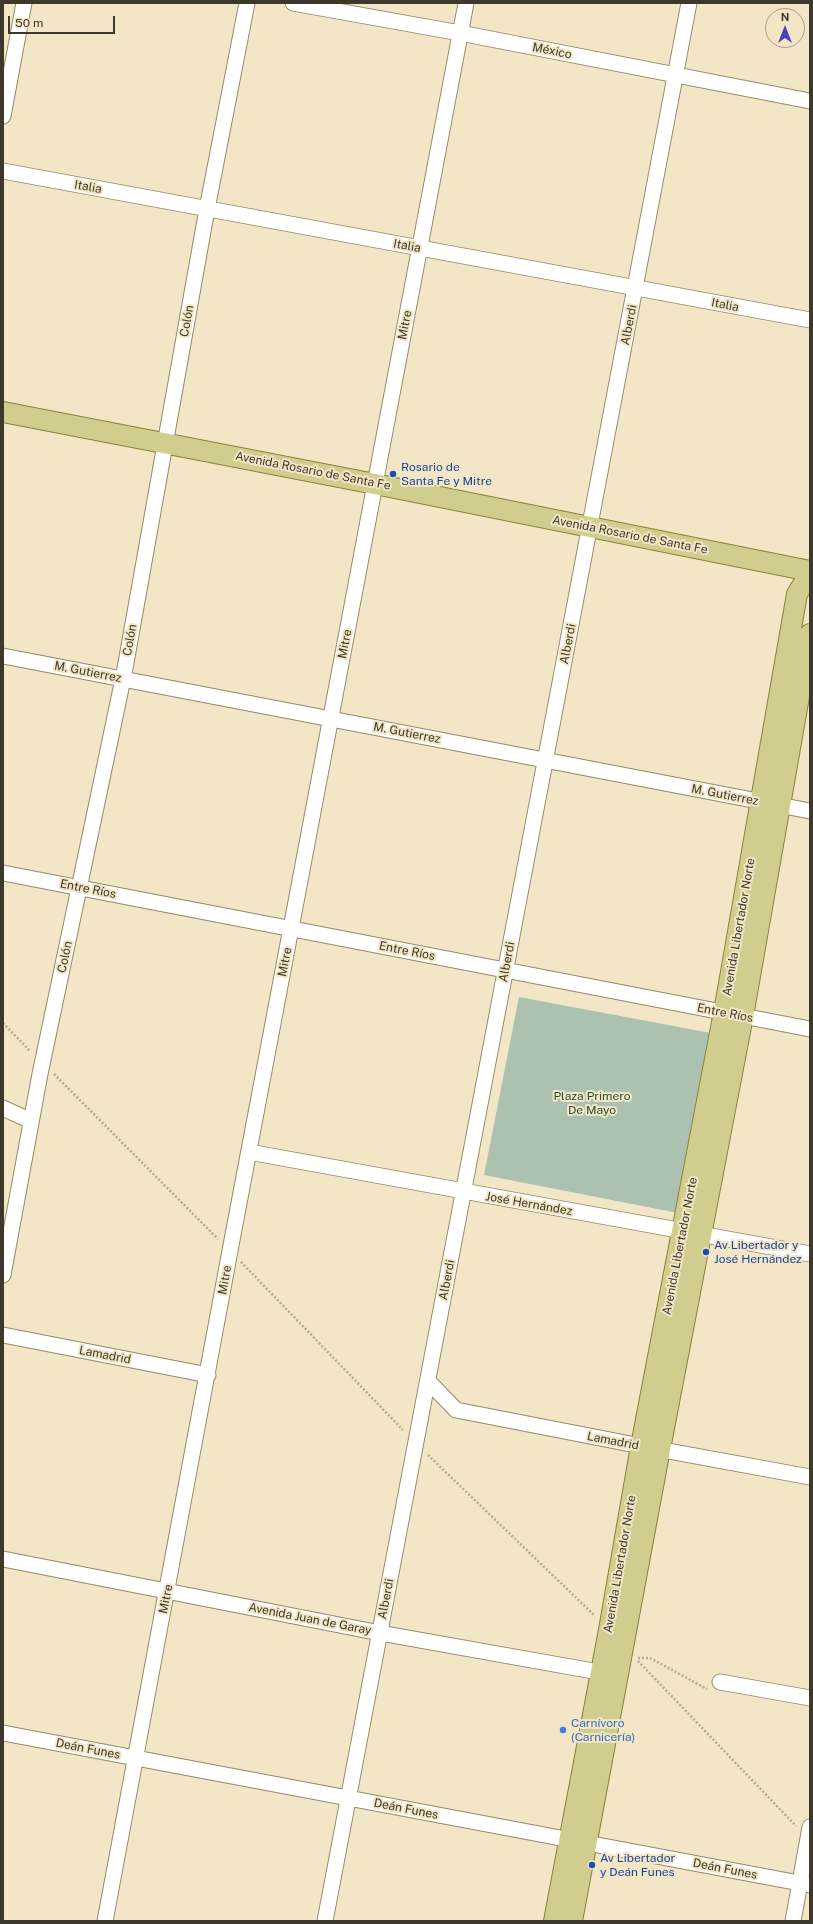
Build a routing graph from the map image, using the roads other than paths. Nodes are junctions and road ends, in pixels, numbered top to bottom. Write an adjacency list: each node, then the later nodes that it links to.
1 (24, 3): 9 (street)
2 (247, 3): 11 (street, Colón)
3 (293, 3): 6 (street, México)
4 (466, 3): 6 (street, Mitre)
5 (689, 3): 7 (street, Alberdi)
6 (460, 33): 7 (street, México); 12 (street, Mitre)
7 (676, 76): 8 (street, México); 13 (street, Alberdi)
8 (810, 101)
9 (3, 116)
10 (3, 171): 11 (street, Italia)
11 (207, 209): 12 (street, Italia); 16 (street, Colón)
12 (420, 248): 13 (street, Italia); 17 (street, Mitre)
13 (636, 288): 14 (street, Italia); 18 (street, Alberdi)
14 (810, 320)
15 (3, 412): 16 (main road, Avenida Rosario de Santa Fe)
16 (165, 442): 17 (main road, Avenida Rosario de Santa Fe); 22 (street, Colón)
17 (375, 484): 18 (main road, Avenida Rosario de Santa Fe); 23 (street, Mitre)
18 (590, 527): 19 (main road, Avenida Rosario de Santa Fe); 24 (street, Alberdi)
19 (810, 572): 25 (main road, Avenida Libertador Norte)
20 (810, 634): 25 (main road, Avenida Libertador Norte)
21 (3, 656): 22 (street, M. Gutierrez)
22 (123, 679): 23 (street, M. Gutierrez); 28 (street, Colón)
23 (331, 719): 24 (street, M. Gutierrez); 29 (street, Mitre)
24 (546, 760): 25 (street, M. Gutierrez); 30 (street, Alberdi)
25 (771, 804): 26 (street, M. Gutierrez); 31 (main road, Avenida Libertador Norte)
26 (810, 811)
27 (3, 873): 28 (street, Entre Ríos)
28 (79, 888): 29 (street, Entre Ríos); 34 (street, Colón)
29 (292, 929): 30 (street, Entre Ríos); 35 (street, Mitre)
30 (506, 970): 31 (street, Entre Ríos); 36 (street, Alberdi)
31 (733, 1014): 32 (street, Entre Ríos); 37 (main road, Avenida Libertador Norte)
32 (810, 1029)
33 (3, 1108): 34 (street)
34 (31, 1121): 39 (street, Colón)
35 (249, 1152): 36 (street, José Hernández); 41 (street, Mitre)
36 (464, 1192): 37 (street, José Hernández); 42 (street, Alberdi)
37 (692, 1232): 38 (street, José Hernández); 43 (main road, Avenida Libertador Norte)
38 (810, 1254)
39 (3, 1275)
40 (3, 1335): 41 (street, Lamadrid)
41 (208, 1376): 46 (street, Mitre)
42 (428, 1381): 43 (street, Lamadrid); 47 (street, Alberdi)
43 (650, 1448): 44 (street, Lamadrid); 48 (main road, Avenida Libertador Norte)
44 (810, 1477)
45 (3, 1559): 46 (street, Avenida Juan de Garay)
46 (167, 1591): 47 (street, Avenida Juan de Garay); 52 (street, Mitre)
47 (380, 1633): 48 (street, Avenida Juan de Garay); 53 (street, Alberdi)
48 (609, 1674): 55 (main road, Avenida Libertador Norte)
49 (720, 1682): 50 (street)
50 (810, 1698)
51 (3, 1733): 52 (street, Deán Funes)
52 (136, 1758): 53 (street, Deán Funes); 57 (street, Mitre)
53 (348, 1798): 55 (street, Deán Funes); 58 (street, Alberdi)
54 (810, 1827): 56 (street)
55 (578, 1842): 56 (street, Deán Funes); 59 (main road, Avenida Libertador Norte); 60 (main road, Avenida Libertador Norte)
56 (805, 1884): 61 (street)
57 (105, 1921)
58 (325, 1921)
59 (554, 1921)
60 (572, 1921)
61 (793, 1921)

